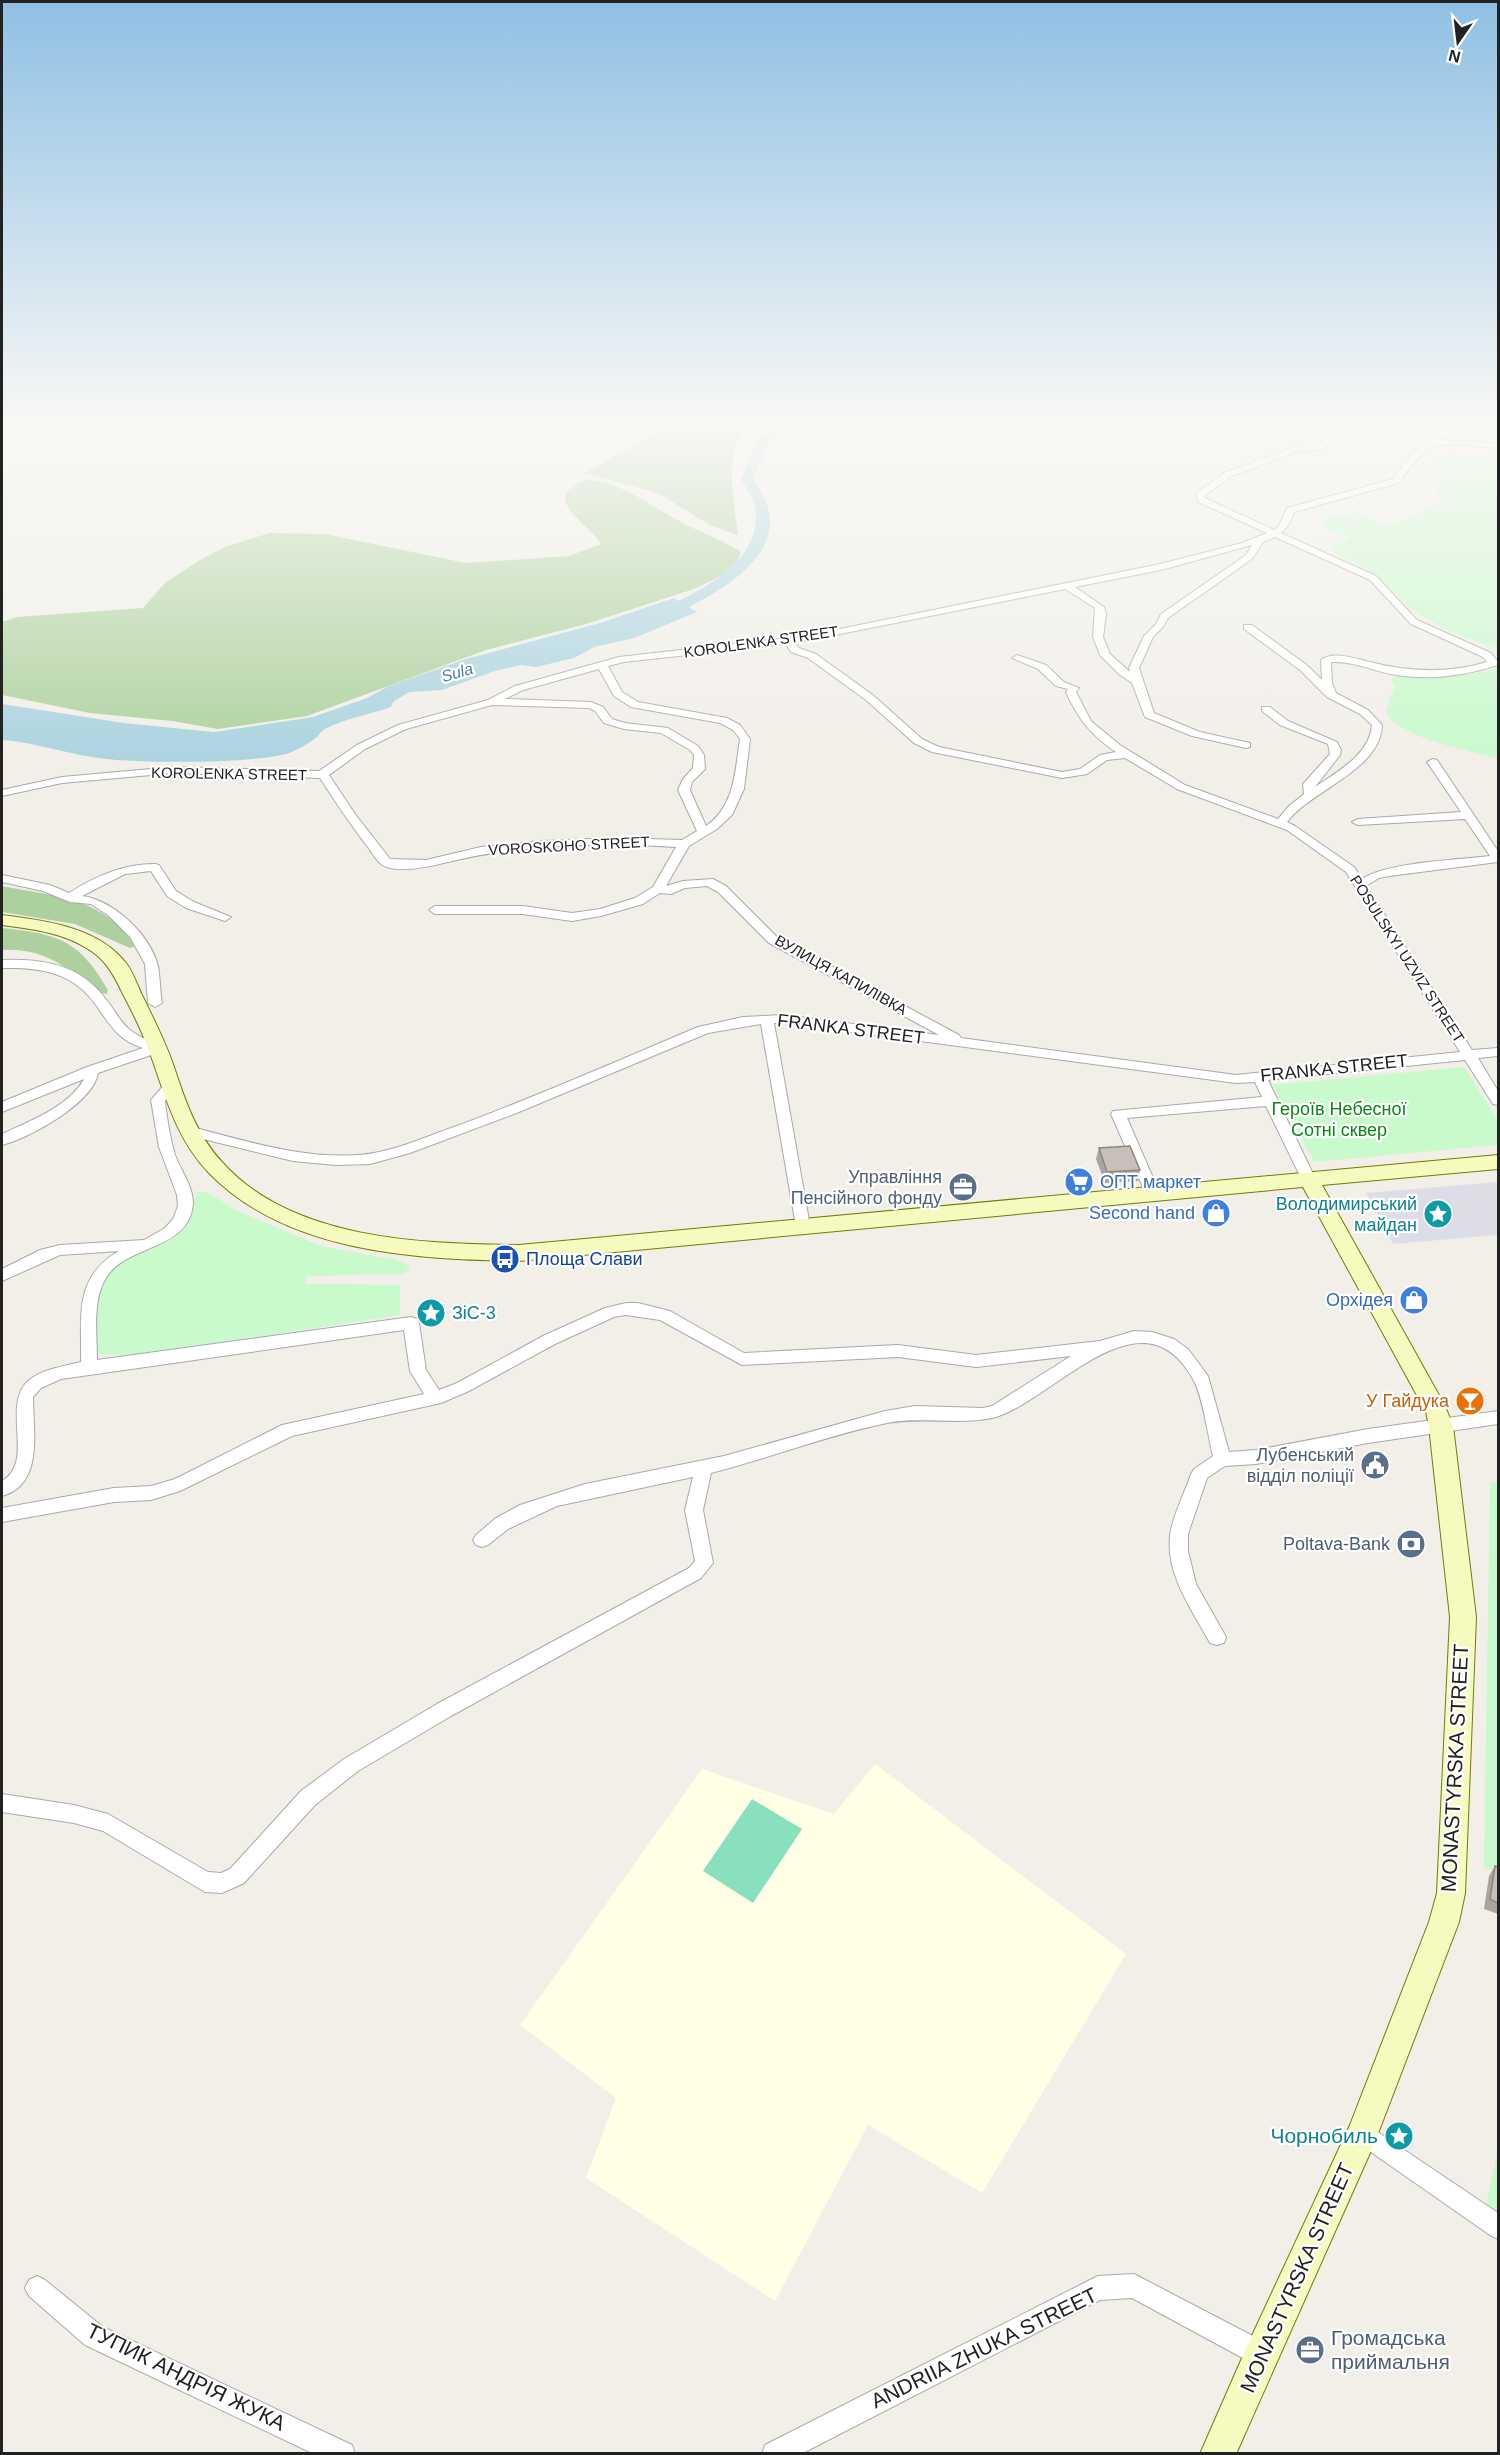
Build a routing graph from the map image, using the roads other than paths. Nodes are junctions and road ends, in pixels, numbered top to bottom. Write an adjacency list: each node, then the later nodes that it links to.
1 (1264, 540): 3 (street, KOROLENKA STREET)
2 (1291, 540): 10 (street)
3 (1259, 542): 4 (street, KOROLENKA STREET); 9 (street)
4 (1068, 587): 6 (street, KOROLENKA STREET); 9 (street)
5 (1248, 627): 10 (street)
6 (789, 641): 8 (street, KOROLENKA STREET); 14 (street)
7 (1017, 658): 14 (street, POSULSKYI UZVIZ STREET)
8 (602, 665): 11 (street, KOROLENKA STREET); 22 (street)
9 (1137, 681): 13 (street)
10 (1331, 695): 18 (street)
11 (492, 702): 16 (street, KOROLENKA STREET); 22 (street)
12 (1266, 710): 18 (street)
13 (1246, 745)
14 (1127, 754): 21 (street, POSULSKYI UZVIZ STREET)
15 (1433, 762): 19 (street)
16 (323, 774): 17 (street, KOROLENKA STREET); 23 (street, VOROSKOHO STREET)
17 (2, 793)
18 (1311, 794): 21 (street)
19 (1469, 815): 20 (street); 24 (street)
20 (1358, 822)
21 (1280, 824): 26 (street, POSULSKYI UZVIZ STREET)
22 (703, 831): 23 (street)
23 (684, 844): 27 (street)
24 (1498, 859): 26 (street)
25 (2, 879): 28 (street)
26 (1360, 885): 38 (street, POSULSKYI UZVIZ STREET)
27 (658, 889): 29 (street); 35 (street, ВУЛИЦЯ КАПИЛІВКА)
28 (70, 898): 30 (street); 33 (street)
29 (435, 910)
30 (225, 917)
31 (2, 920): 36 (main road)
32 (2, 964): 36 (street)
33 (155, 1003)
34 (767, 1019): 35 (street, FRANKA STREET); 45 (street, FRANKA STREET); 50 (street)
35 (962, 1042): 40 (street, FRANKA STREET)
36 (158, 1048): 39 (street); 41 (main road)
37 (1498, 1052): 38 (street, FRANKA STREET)
38 (1468, 1054): 40 (street, FRANKA STREET); 43 (street, POSULSKYI UZVIZ STREET)
39 (92, 1070): 44 (street); 46 (street)
40 (1259, 1076): 42 (street)
41 (170, 1088): 45 (main road); 51 (street)
42 (1270, 1101): 48 (street); 49 (street)
43 (1498, 1101)
44 (2, 1107)
45 (188, 1131): 50 (main road)
46 (2, 1140)
47 (1498, 1162): 48 (main road)
48 (1308, 1180): 49 (main road); 57 (main road, MONASTYRSKA STREET)
49 (1154, 1194): 50 (main road)
50 (803, 1226)
51 (143, 1244): 52 (street); 54 (street)
52 (2, 1275)
53 (1100, 1347): 55 (street); 58 (street); 59 (street)
54 (89, 1367): 55 (street); 60 (street)
55 (435, 1398): 61 (street)
56 (1498, 1418): 57 (street)
57 (1441, 1426): 58 (street); 65 (main road, MONASTYRSKA STREET)
58 (1222, 1459): 63 (street)
59 (703, 1468): 62 (street); 64 (street)
60 (2, 1489)
61 (2, 1515)
62 (482, 1540)
63 (1217, 1637)
64 (2, 1803)
65 (1363, 2133): 66 (street); 68 (main road, MONASTYRSKA STREET)
66 (1498, 2227)
67 (37, 2288): 69 (street, ТУПИК АНДРІЯ ЖУКА)
68 (1261, 2354): 70 (street, ANDRIIA ZHUKA STREET); 71 (main road, MONASTYRSKA STREET)
69 (343, 2454)
70 (774, 2454)
71 (1218, 2454)

